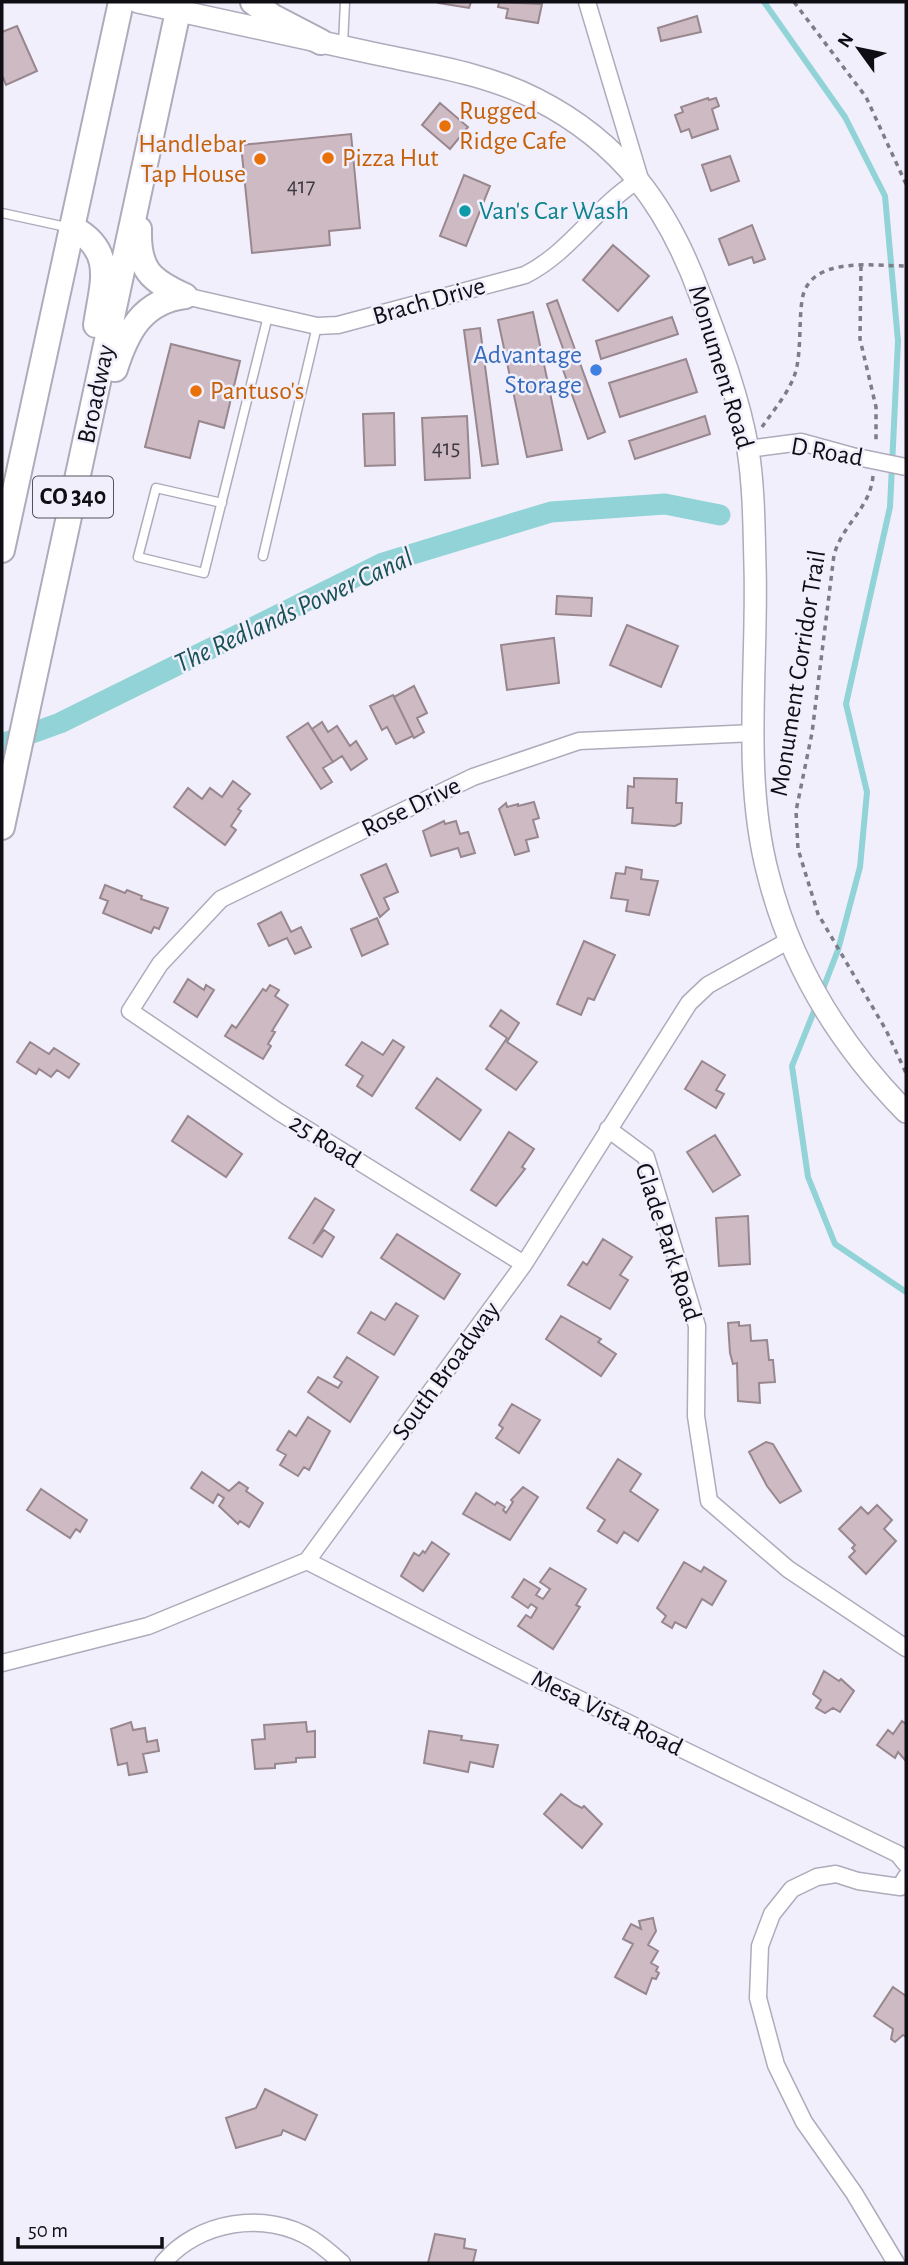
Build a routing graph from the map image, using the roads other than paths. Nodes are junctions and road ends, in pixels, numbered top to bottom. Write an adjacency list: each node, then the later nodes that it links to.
1 (121, 2): 11 (main road, CO 340)
2 (138, 2): 6 (main road, Monument Road)
3 (253, 2): 7 (main road)
4 (345, 2): 7 (lane)
5 (587, 2): 9 (street)
6 (179, 6): 7 (main road, Monument Road); 8 (main road, Broadway / CO 340)
7 (332, 44): 9 (main road, Monument Road)
8 (144, 170): 12 (main road); 17 (main road, Broadway / CO 340)
9 (640, 179): 14 (street, Brach Drive); 15 (main road, Monument Road)
10 (2, 213): 11 (lane)
11 (73, 228): 17 (main road); 19 (main road, CO 340)
12 (186, 296): 13 (street, Brach Drive); 17 (main road)
13 (268, 316): 14 (street, Brach Drive); 18 (lane)
14 (317, 326): 20 (lane)
15 (748, 449): 16 (street, D Road, bridge); 21 (main road, Monument Road)
16 (906, 467)
17 (76, 485): 22 (main road, Broadway / CO 340)
18 (222, 503): 18 (lane)
19 (2, 550)
20 (262, 556)
21 (754, 733): 23 (main road, Monument Road); 24 (street, Rose Drive)
22 (2, 827)
23 (788, 942): 25 (main road, Monument Road); 26 (street, South Broadway)
24 (130, 1012): 27 (street, 25 Road)
25 (906, 1112)
26 (608, 1129): 27 (street, South Broadway); 29 (street, Glade Park Road)
27 (524, 1264): 28 (street, South Broadway)
28 (307, 1561): 30 (street); 31 (street, Mesa Vista Road)
29 (906, 1648)
30 (2, 1663)
31 (906, 1864)
32 (906, 1877): 35 (street)
33 (163, 2263): 34 (street)
34 (342, 2263)
35 (896, 2263)

